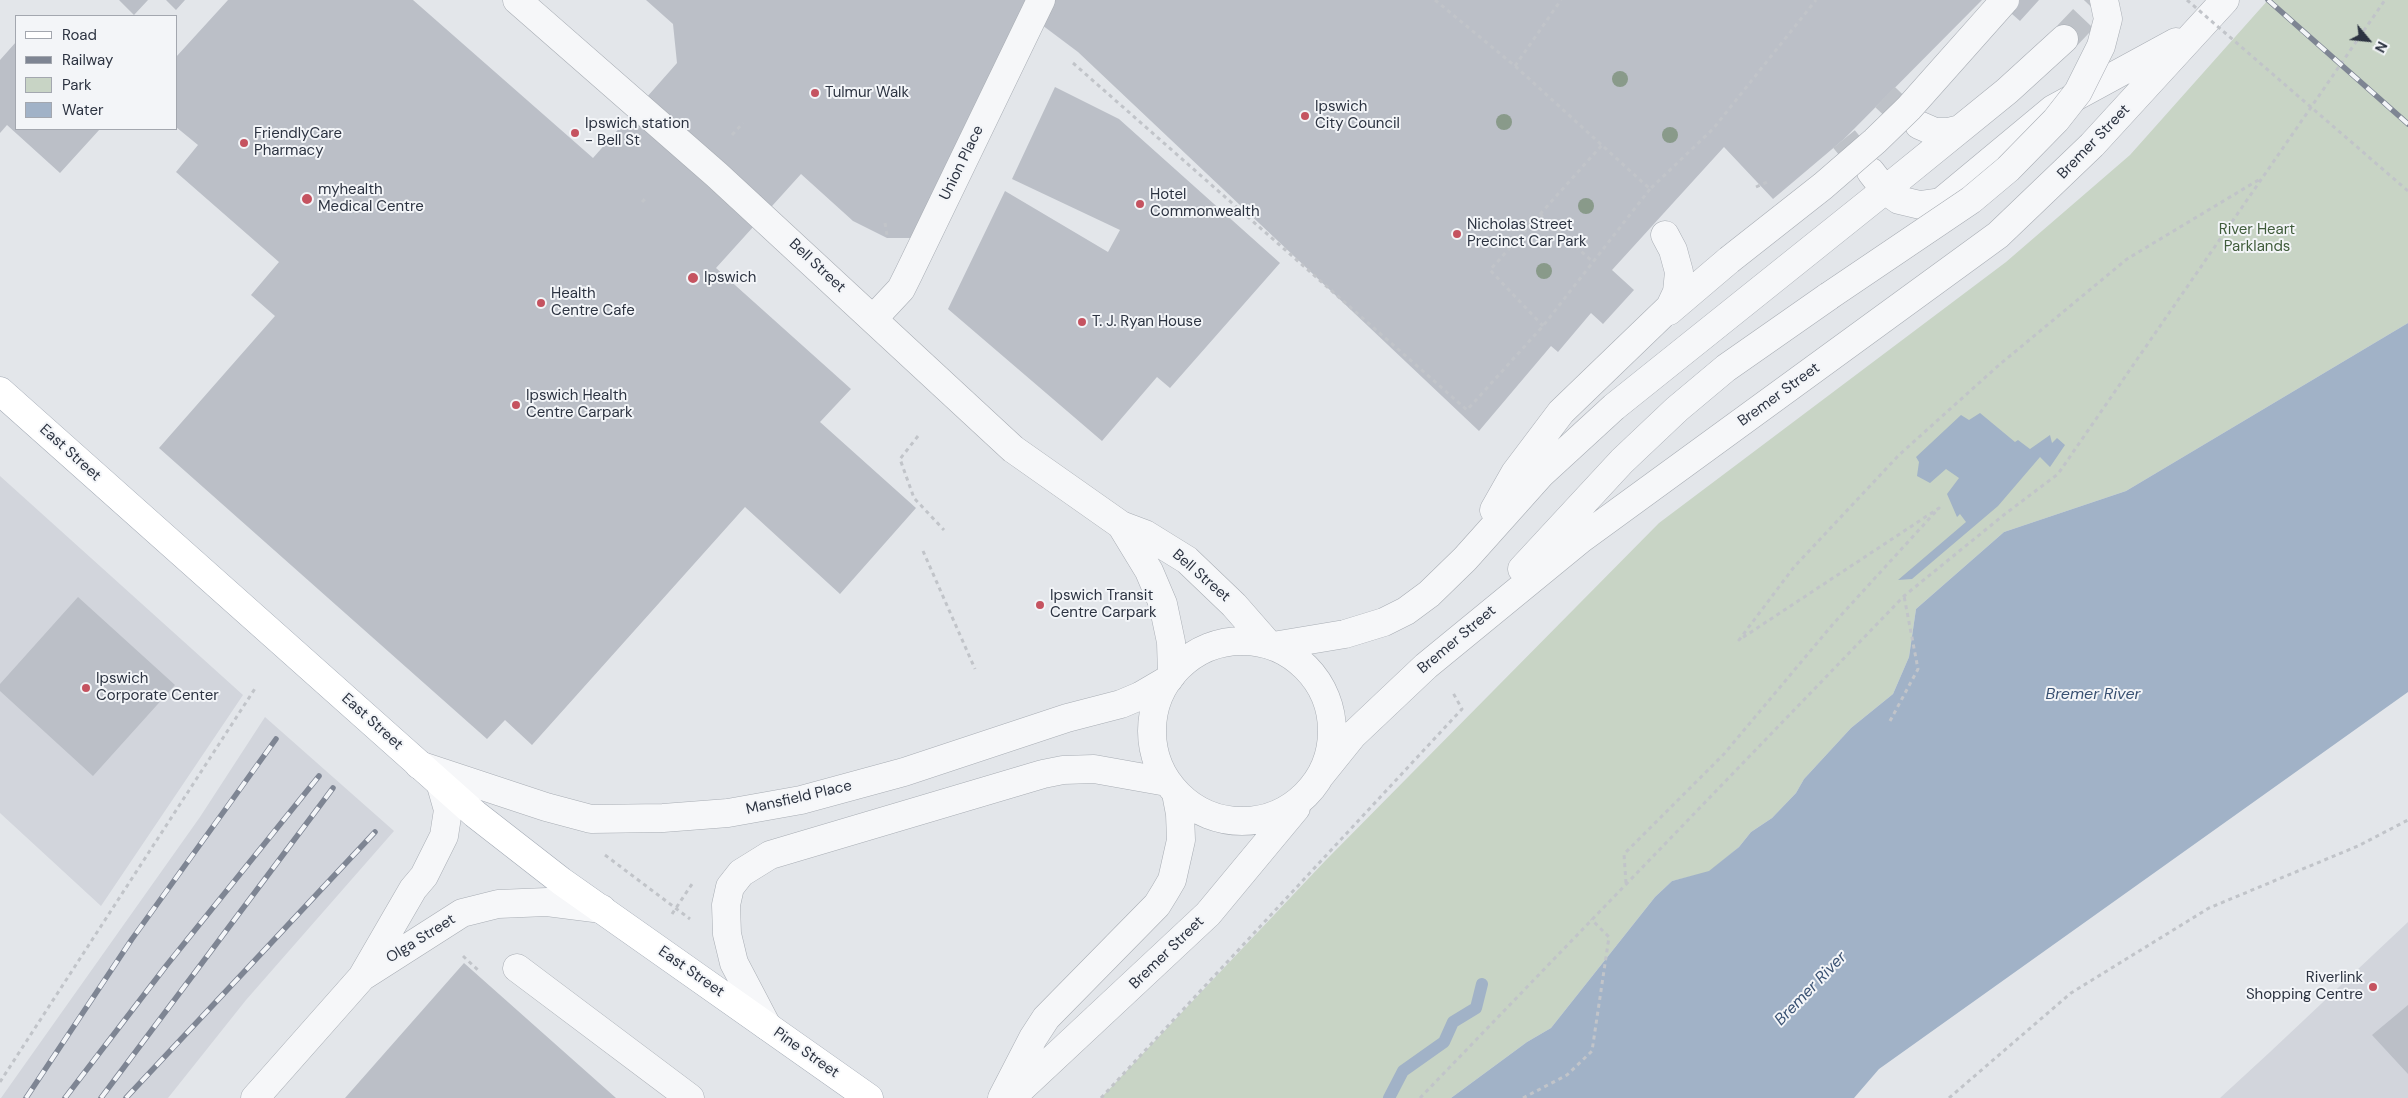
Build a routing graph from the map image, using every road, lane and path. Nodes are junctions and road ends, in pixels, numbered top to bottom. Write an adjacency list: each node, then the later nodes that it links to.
1 (517, 0): 29 (street, Bell Street)
2 (1041, 0): 29 (street, Union Place)
3 (1435, 0): 14 (path)
4 (1561, 0): 14 (path)
5 (1816, 0): 22 (path)
6 (2005, 0): 30 (street, bridge)
7 (2104, 0): 40 (street, bridge)
8 (2187, 0): 23 (path, bridge)
9 (2225, 0): 11 (street, Bremer Street)
10 (2385, 0): 20 (path)
11 (2202, 26): 21 (street); 40 (street, Bremer Street)
12 (2064, 39): 17 (street)
13 (1073, 63): 31 (path)
14 (1514, 66): 19 (path)
15 (743, 123): 18 (path)
16 (1919, 126): 17 (street)
17 (1960, 129): 21 (street)
18 (732, 135)
19 (1602, 145): 22 (path); 26 (path)
20 (2263, 178): 38 (path); 51 (path)
21 (1878, 181): 37 (street)
22 (1650, 188): 28 (path)
23 (2408, 191)
24 (646, 198): 25 (path)
25 (642, 202)
26 (1540, 214): 28 (path); 31 (path)
27 (1665, 235): 30 (street)
28 (1593, 262): 31 (path)
29 (873, 318): 34 (street, Bell Street)
30 (1656, 322): 37 (street)
31 (1544, 326)
32 (0, 391): 45 (main road, East Street)
33 (918, 436): 35 (path)
34 (1121, 525): 39 (street, Bell Street); 42 (street, Bell Street)
35 (944, 530)
36 (922, 551): 41 (path)
37 (1465, 559): 39 (street)
38 (1904, 596): 44 (path); 51 (path)
39 (1271, 645): 42 (street); 47 (street)
40 (1441, 654): 47 (street, Bremer Street); 64 (path)
41 (976, 669)
42 (1170, 677): 45 (street, Mansfield Place); 48 (street)
43 (256, 687): 58 (path)
44 (1890, 721)
45 (419, 764): 46 (main road, East Street)
46 (440, 782): 52 (main road, East Street); 56 (street, Olga Street)
47 (1314, 784): 48 (street); 63 (street, Bremer Street)
48 (1172, 788): 57 (street); 62 (street)
49 (2408, 820): 67 (path)
50 (602, 853): 54 (path)
51 (1626, 884): 53 (path)
52 (602, 909): 56 (street, Olga Street); 57 (main road, East Street)
53 (1591, 919): 65 (path); 66 (path)
54 (691, 920)
55 (517, 968): 60 (street)
56 (362, 977): 59 (street, Olga Street)
57 (767, 1026): 61 (main road, Pine Street)
58 (0, 1082)
59 (255, 1098)
60 (690, 1098)
61 (869, 1098)
62 (1002, 1098)
63 (1012, 1098)
64 (1101, 1098)
65 (1420, 1098)
66 (1523, 1098)
67 (1949, 1098)

